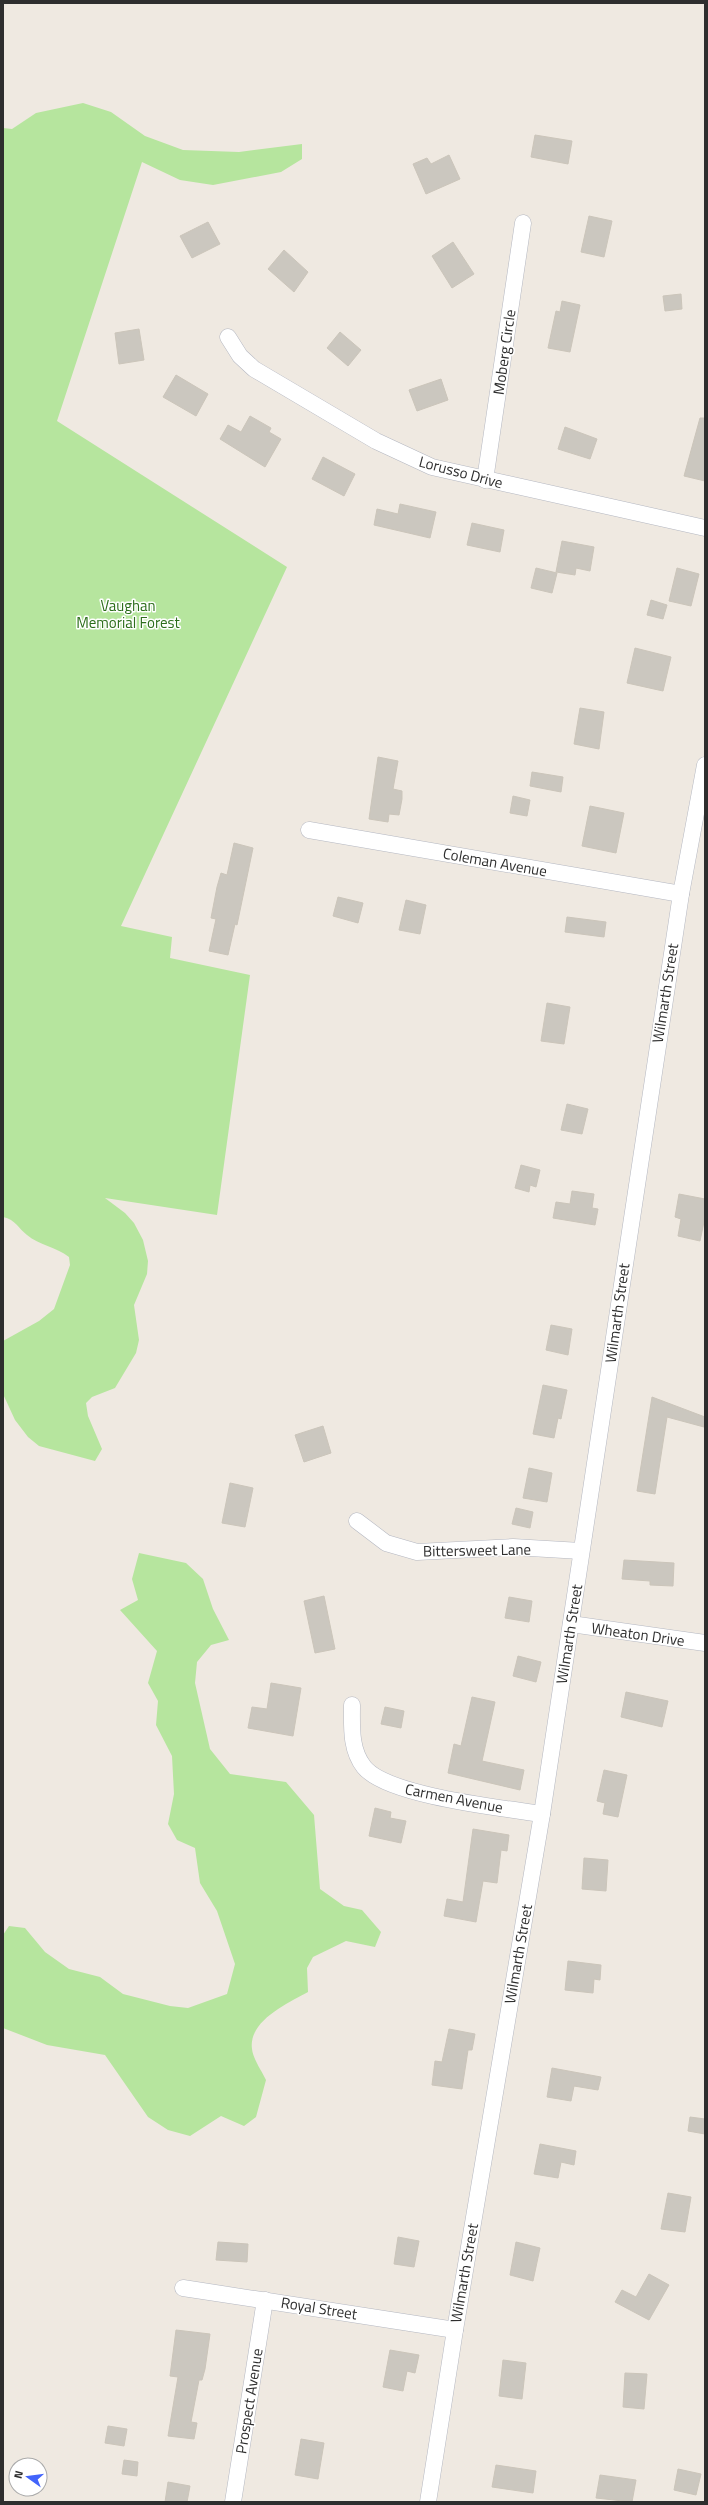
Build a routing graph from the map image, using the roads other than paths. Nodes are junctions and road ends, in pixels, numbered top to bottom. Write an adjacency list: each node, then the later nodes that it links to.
1 (523, 223): 3 (street, Moberg Circle)
2 (228, 337): 3 (street, Lorusso Drive)
3 (485, 480): 4 (street, Lorusso Drive)
4 (705, 528)
5 (705, 764): 7 (street, Wilmarth Street)
6 (309, 830): 7 (street, Coleman Avenue)
7 (681, 894): 9 (street, Wilmarth Street)
8 (358, 1521): 9 (street, Bittersweet Lane)
9 (582, 1551): 10 (street, Wilmarth Street)
10 (571, 1624): 11 (street, Wheaton Drive); 13 (street, Wilmarth Street)
11 (705, 1643)
12 (352, 1705): 13 (street, Carmen Avenue)
13 (542, 1814): 16 (street, Wilmarth Street)
14 (183, 2288): 15 (street, Royal Street)
15 (265, 2300): 16 (street, Royal Street); 17 (street, Prospect Avenue)
16 (455, 2330): 18 (street, Wilmarth Street)
17 (233, 2502)
18 (428, 2502)

